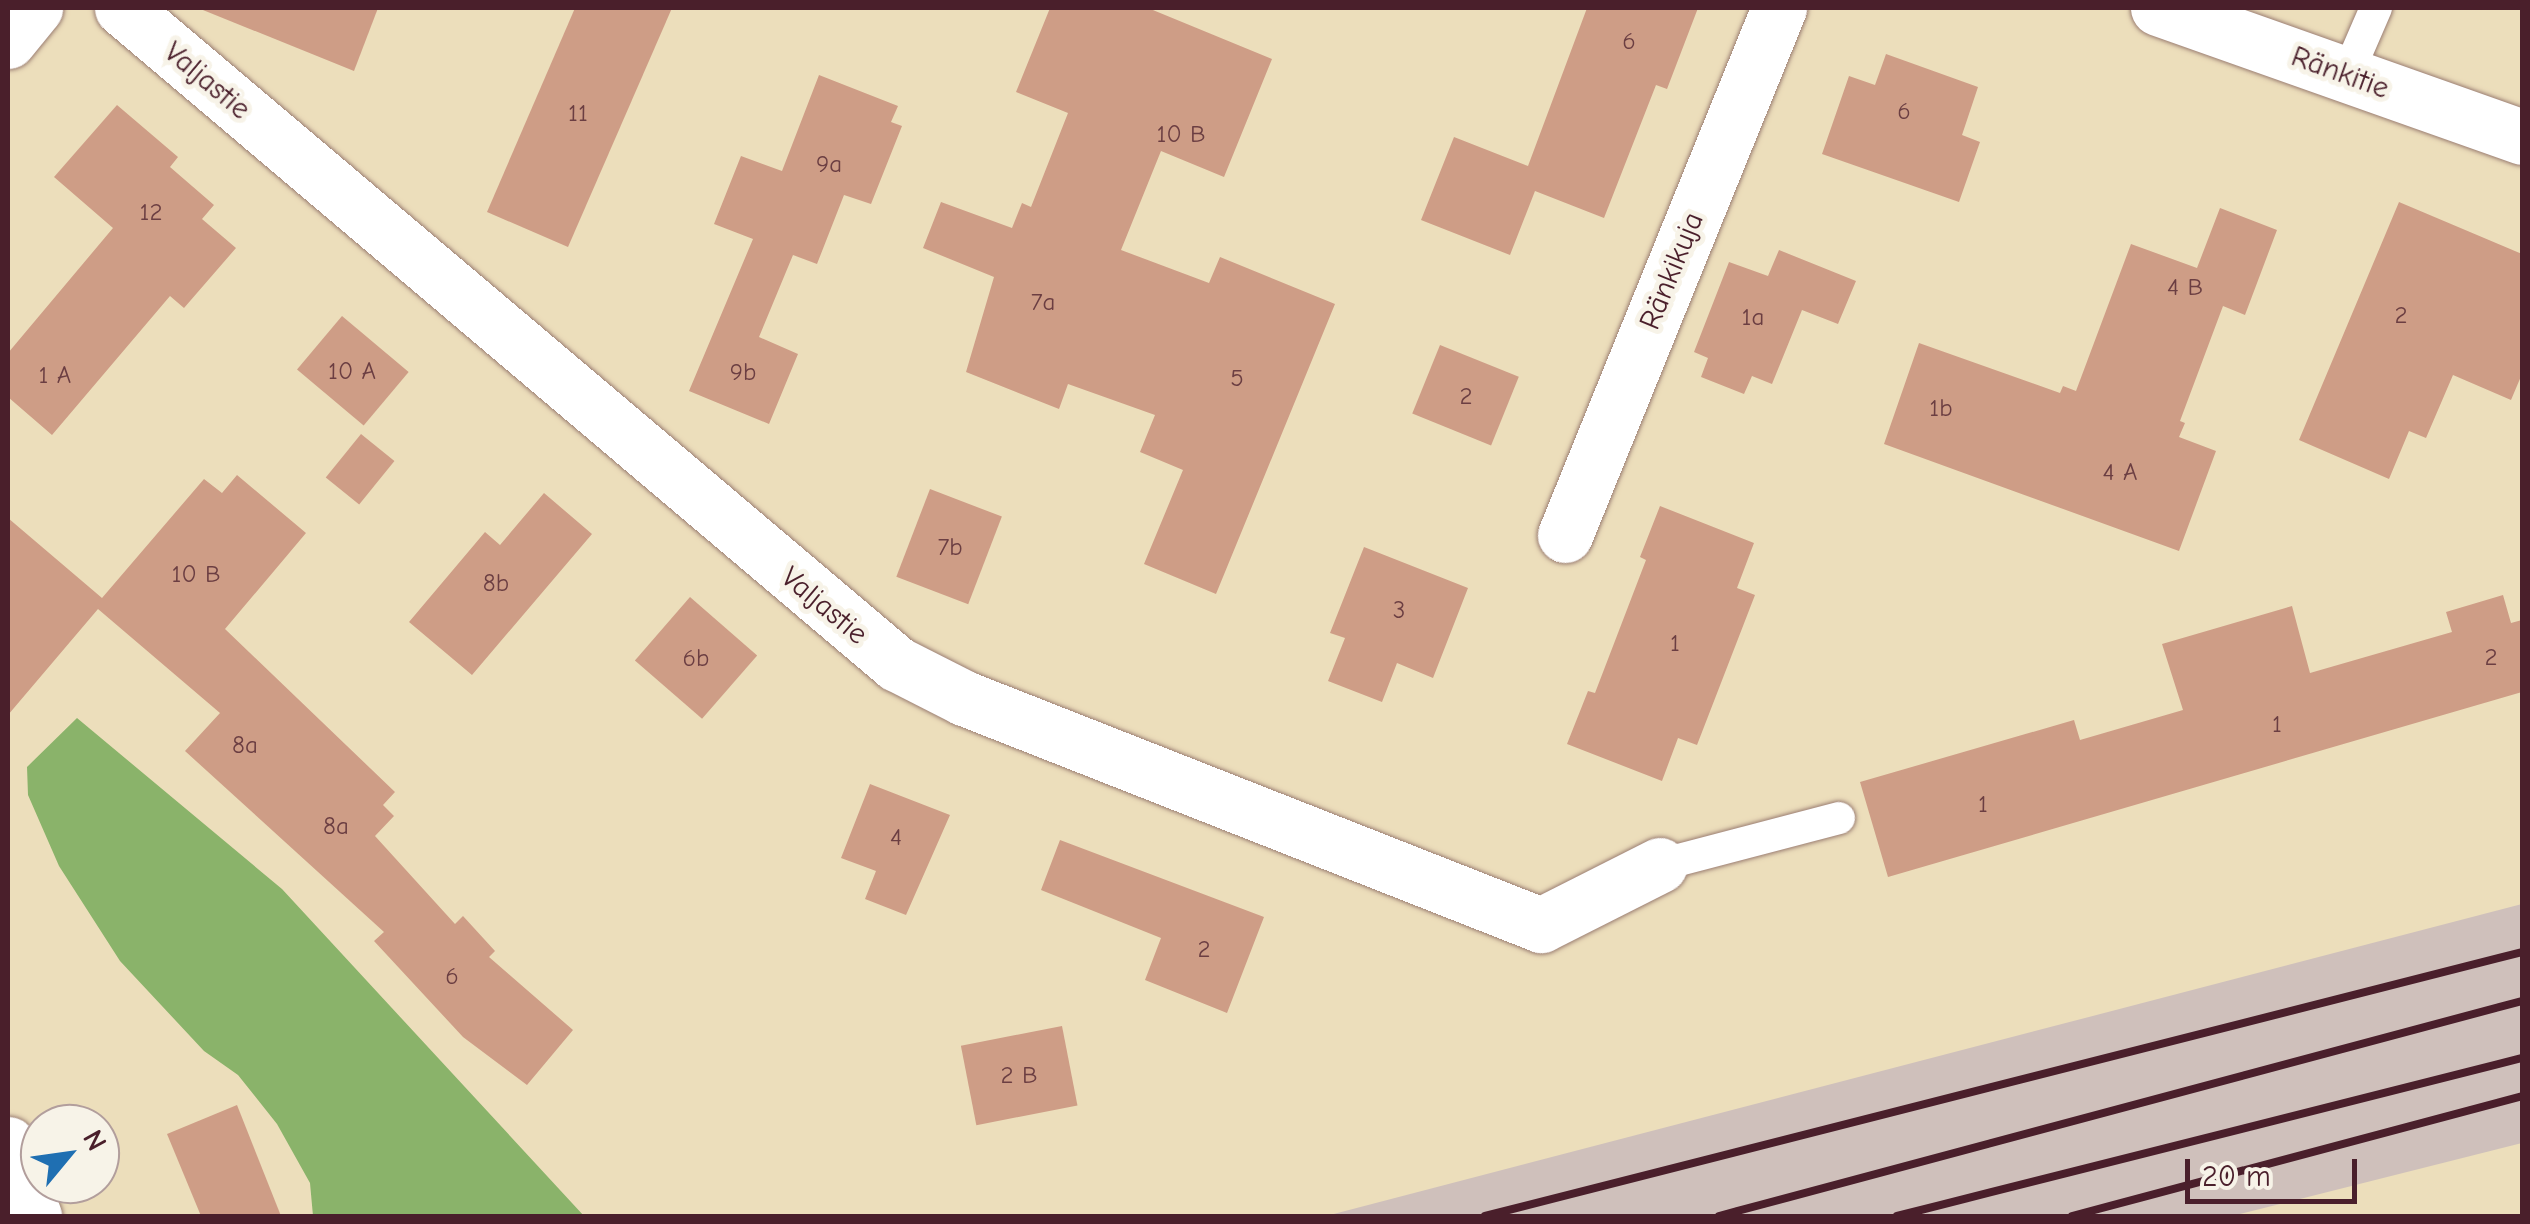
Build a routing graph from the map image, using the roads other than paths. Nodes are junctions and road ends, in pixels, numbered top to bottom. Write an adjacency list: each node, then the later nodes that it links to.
1 (122, 8): 9 (main road, Valjastie)
2 (1779, 8): 7 (main road, Ränkikuja)
3 (2158, 8): 5 (main road, Ränkitie)
4 (2376, 8): 5 (lane)
5 (2346, 75): 6 (main road, Ränkitie)
6 (2522, 137)
7 (1565, 535)
8 (1839, 818): 9 (lane)
9 (1660, 865)
10 (8, 1144): 11 (main road)
11 (34, 1216)

